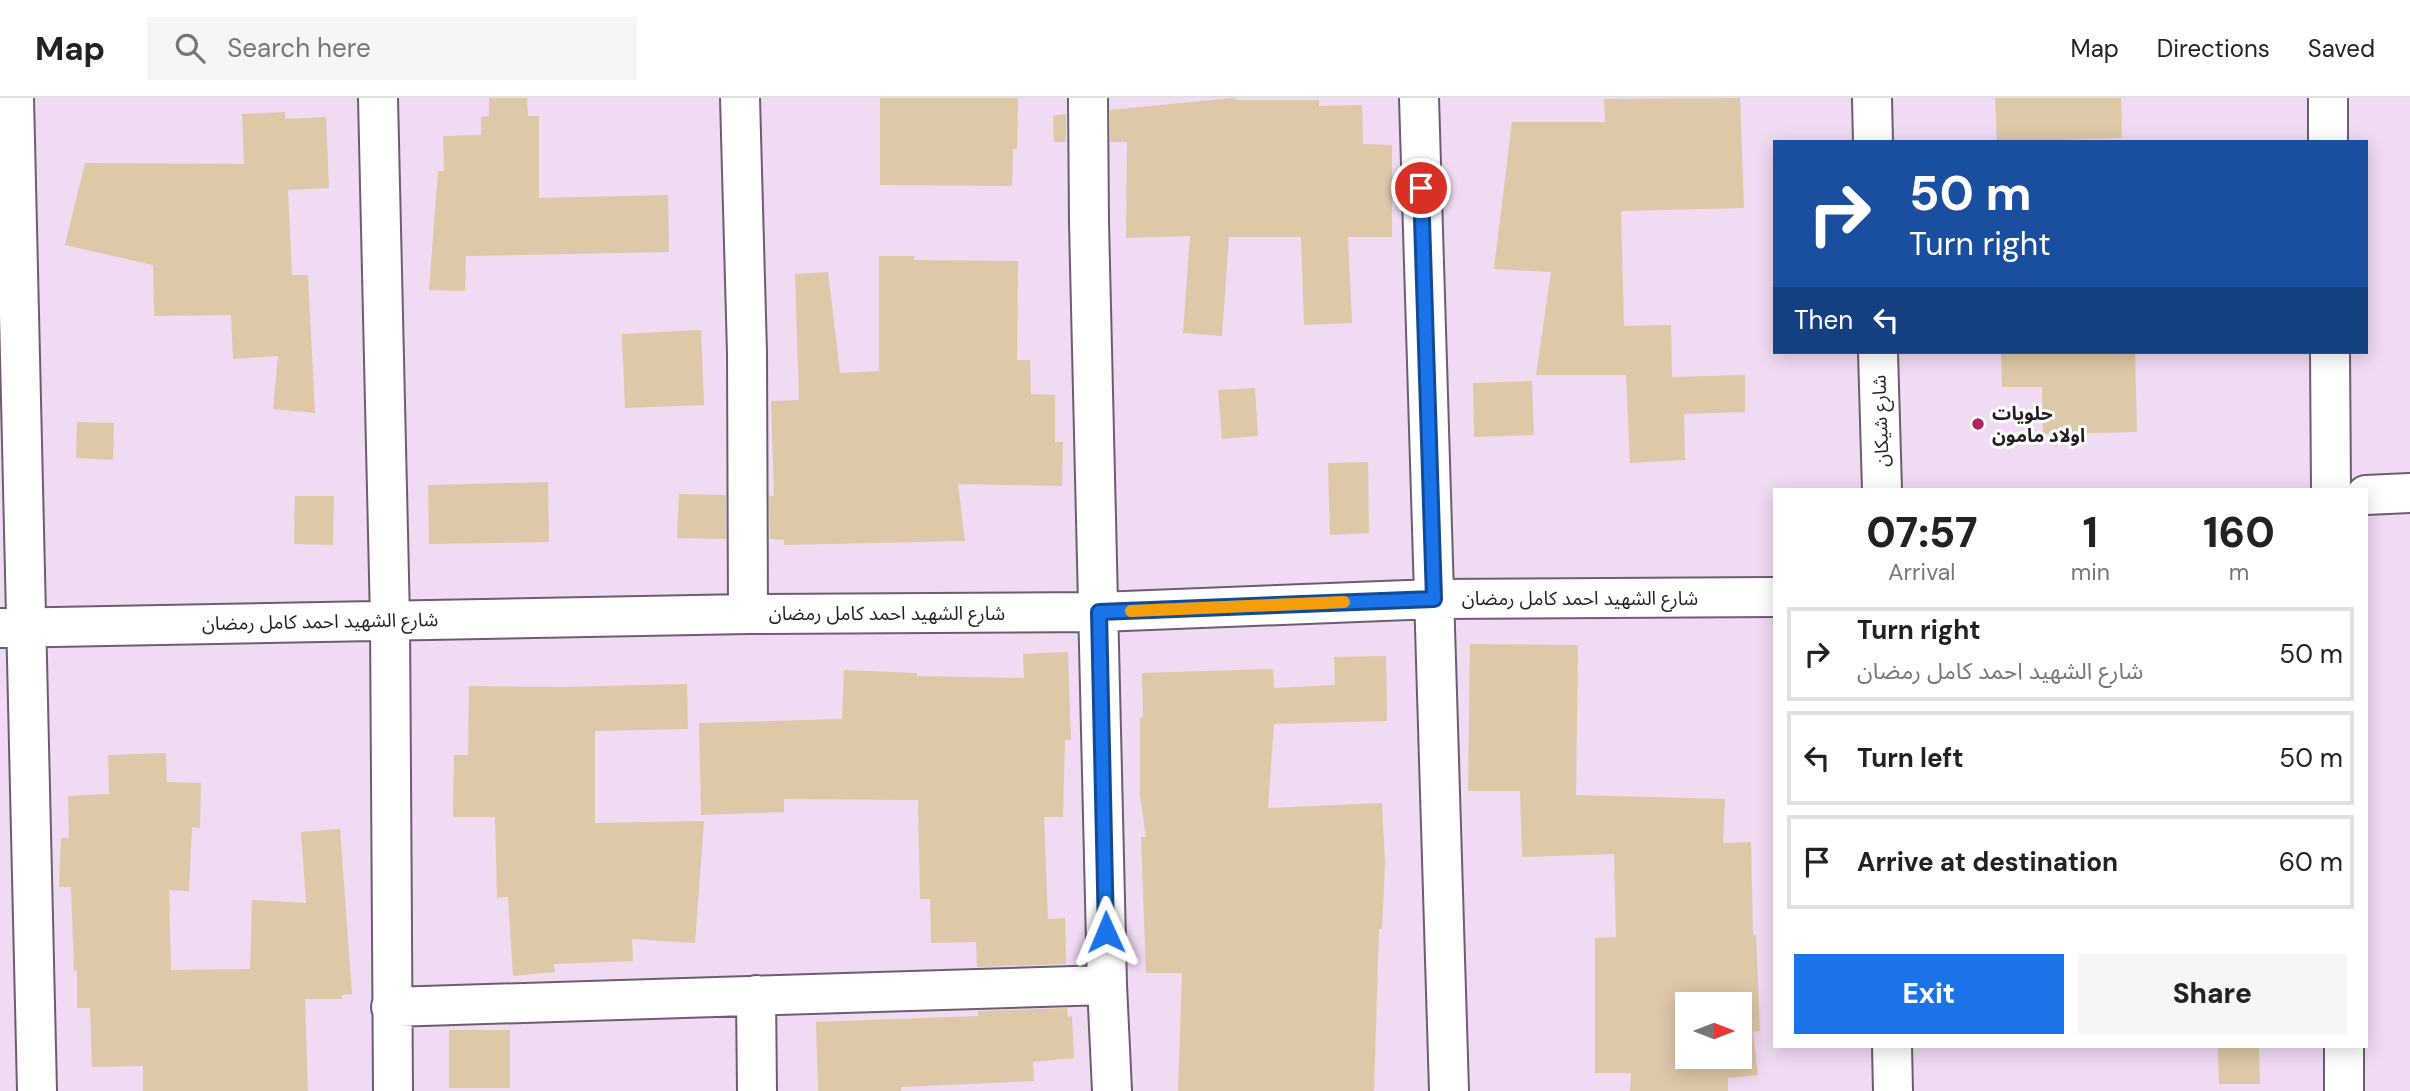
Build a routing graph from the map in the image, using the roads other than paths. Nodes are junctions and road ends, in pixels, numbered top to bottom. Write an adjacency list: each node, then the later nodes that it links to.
1 (14, 98): 21 (street)
2 (378, 98): 20 (street)
3 (740, 98): 19 (street)
4 (1088, 98): 18 (street)
5 (1419, 98): 17 (street)
6 (1871, 98): 8 (street)
7 (2328, 98): 9 (street)
8 (1873, 140)
9 (2328, 140)
10 (1878, 354): 12 (street, شارع شيكان)
11 (2330, 354): 13 (street)
12 (1882, 488)
13 (2332, 488)
14 (2410, 492): 15 (street)
15 (2368, 495)
16 (1773, 597): 17 (street, شارع الشهيد احمد كامل رمضان)
17 (1434, 599): 18 (street, شارع الشهيد احمد كامل رمضان); 31 (street)
18 (1099, 612): 19 (street, شارع الشهيد احمد كامل رمضان); 22 (street)
19 (748, 614): 20 (street, شارع الشهيد احمد كامل رمضان)
20 (390, 620): 21 (street, شارع الشهيد احمد كامل رمضان); 24 (street)
21 (14, 628): 27 (street)
22 (1107, 985): 23 (street); 30 (street)
23 (756, 995): 24 (street); 29 (street)
24 (391, 1007): 28 (street)
25 (1892, 1048): 32 (street)
26 (2344, 1048): 33 (street)
27 (37, 1091)
28 (393, 1091)
29 (757, 1091)
30 (1112, 1091)
31 (1449, 1091)
32 (1893, 1091)
33 (2344, 1091)

